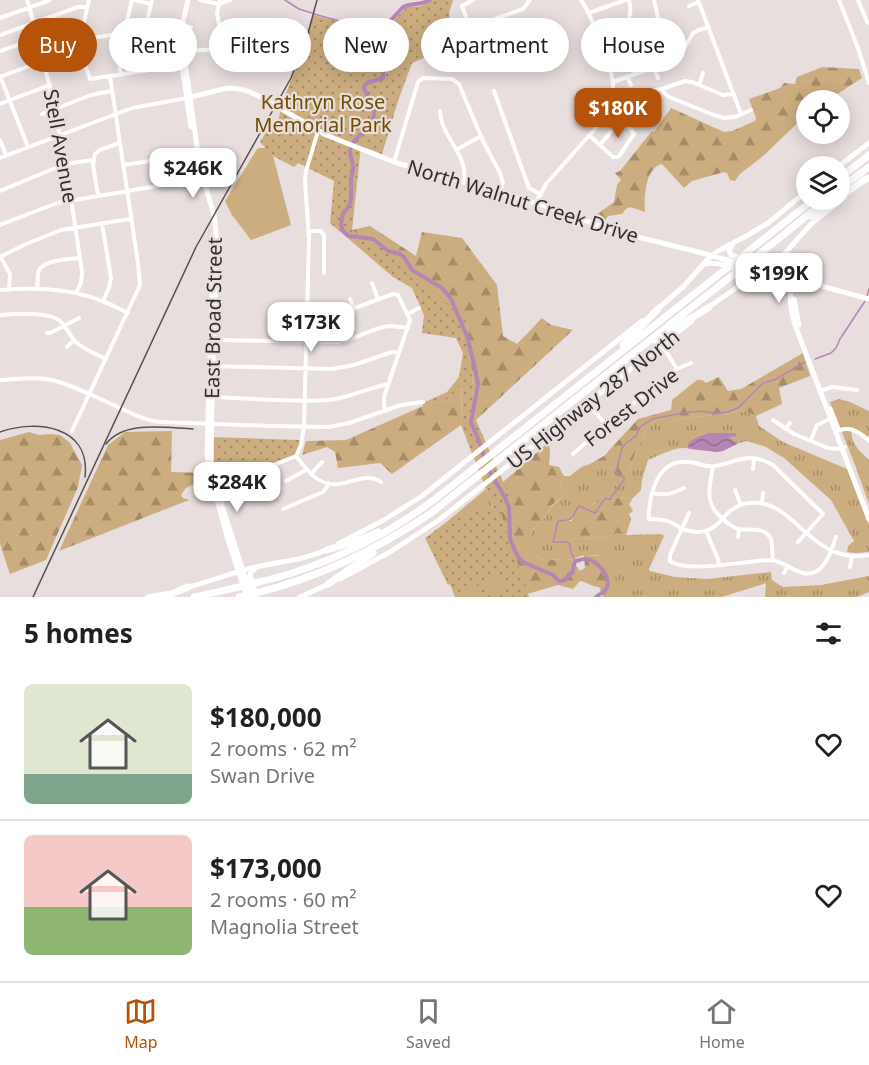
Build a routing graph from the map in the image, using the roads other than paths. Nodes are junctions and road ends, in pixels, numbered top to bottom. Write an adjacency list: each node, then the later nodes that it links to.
1 (27, 0): 20 (street, Stell Avenue)
2 (50, 0): 20 (street)
3 (89, 0): 19 (street)
4 (133, 0): 16 (street); 26 (street)
5 (186, 0): 28 (main road, East Broad Street)
6 (200, 0): 17 (street)
7 (230, 0): 17 (street)
8 (473, 0): 30 (street)
9 (530, 0): 31 (street)
10 (581, 0): 21 (street)
11 (627, 0): 21 (street); 33 (street)
12 (654, 0): 34 (street)
13 (839, 0): 58 (street)
14 (858, 0): 35 (street)
15 (698, 1): 18 (street); 36 (street)
16 (152, 2): 27 (street)
17 (220, 2): 29 (street)
18 (689, 6)
19 (87, 7): 24 (street); 25 (street)
20 (29, 8): 22 (street); 23 (street, Stell Avenue)
21 (589, 13): 32 (street)
22 (0, 18)
23 (32, 18)
24 (48, 18)
25 (85, 18)
26 (128, 18)
27 (148, 18)
28 (183, 18)
29 (219, 18)
30 (467, 18)
31 (496, 18)
32 (591, 18)
33 (628, 18)
34 (658, 18)
35 (869, 23)
36 (708, 27): 40 (street); 65 (street)
37 (18, 29): 38 (street)
38 (0, 35)
39 (18, 45): 41 (street)
40 (686, 47)
41 (0, 51)
42 (18, 70): 54 (street)
43 (46, 72): 59 (street, Stell Avenue)
44 (88, 72): 53 (street)
45 (120, 72): 52 (street)
46 (140, 72): 52 (street)
47 (185, 72): 67 (main road, East Broad Street)
48 (610, 72): 57 (street)
49 (641, 72): 55 (street)
50 (655, 72): 56 (street)
51 (703, 73): 61 (street)
52 (121, 75): 53 (street)
53 (110, 76): 63 (street)
54 (0, 77): 69 (street)
55 (627, 77): 57 (street); 60 (street)
56 (658, 78)
57 (613, 82): 68 (street)
58 (869, 83)
59 (50, 85): 69 (street); 71 (street, Stell Avenue)
60 (631, 85)
61 (699, 85): 62 (street); 65 (street)
62 (662, 89): 66 (street); 75 (street)
63 (111, 91): 71 (street); 76 (street)
64 (494, 91): 109 (street)
65 (734, 94): 75 (street)
66 (637, 95): 68 (street); 78 (street)
67 (189, 98): 76 (street); 80 (main road, North Walnut Creek Drive); 90 (main road, East Broad Street)
68 (613, 98): 77 (street)
69 (10, 100): 70 (street); 88 (street)
70 (0, 104)
71 (54, 109): 74 (street); 81 (street, Stell Avenue)
72 (751, 110): 75 (street)
73 (440, 111): 89 (street)
74 (42, 114)
75 (741, 114)
76 (115, 115): 81 (street); 86 (street)
77 (606, 115): 79 (street); 82 (street)
78 (650, 116)
79 (617, 120): 87 (street); 87 (street)
80 (318, 130): 96 (main road, North Walnut Creek Drive); 121 (street)
81 (60, 135): 88 (street); 97 (street, Stell Avenue)
82 (589, 135): 87 (street); 109 (street)
83 (481, 136): 89 (street); 96 (street); 108 (street)
84 (0, 140): 92 (street)
85 (869, 143): 93 (main road)
86 (119, 144): 95 (street); 98 (street)
87 (600, 145)
88 (28, 147): 92 (street)
89 (456, 150): 104 (street)
90 (197, 154): 98 (street); 101 (main road, East Broad Street)
91 (869, 155): 100 (highway)
92 (6, 156): 94 (street)
93 (850, 157)
94 (0, 158)
95 (93, 160): 97 (street); 110 (street)
96 (394, 162): 104 (main road, North Walnut Creek Drive)
97 (65, 164): 105 (street); 111 (street, Stell Avenue)
98 (123, 165): 107 (street)
99 (869, 166): 103 (highway)
100 (850, 170)
101 (201, 179): 107 (street); 161 (main road, East Broad Street)
102 (869, 179): 106 (highway); 128 (main road, US Highway 287 North)
103 (850, 180)
104 (464, 182): 108 (main road, North Walnut Creek Drive)
105 (0, 190)
106 (850, 190)
107 (127, 192): 110 (street); 117 (street)
108 (500, 193): 113 (main road, North Walnut Creek Drive)
109 (540, 194): 113 (street)
110 (98, 195): 111 (street)
111 (71, 200): 119 (street); 120 (street, Stell Avenue)
112 (796, 200): 123 (main road, US Highway 287 North)
113 (536, 203): 124 (main road, North Walnut Creek Drive)
114 (800, 210): 167 (highway)
115 (814, 210): 122 (highway)
116 (820, 210): 122 (highway)
117 (130, 219): 118 (street); 150 (street)
118 (102, 223): 120 (street); 144 (street)
119 (0, 225)
120 (75, 228): 126 (street); 127 (street, Stell Avenue)
121 (308, 231): 131 (street); 155 (street)
122 (786, 232): 171 (highway)
123 (735, 242): 125 (main road, US Highway 287 North); 128 (main road)
124 (698, 252): 125 (main road, North Walnut Creek Drive); 129 (main road)
125 (712, 255): 129 (main road, US Highway 287 North); 130 (main road, North Walnut Creek Drive)
126 (0, 256): 139 (street)
127 (80, 258): 136 (street); 140 (street, Stell Avenue)
128 (779, 260): 130 (main road, US Highway 287 North); 132 (main road)
129 (702, 265): 135 (main road); 149 (main road, US Highway 287 North)
130 (768, 271): 132 (main road, North Walnut Creek Drive); 135 (main road, US Highway 287 North)
131 (324, 273)
132 (784, 275): 133 (main road, North Walnut Creek Drive); 137 (main road)
133 (797, 279): 137 (main road); 141 (main road, North Walnut Creek Drive); 152 (main road)
134 (372, 283): 143 (street)
135 (744, 284): 146 (main road, US Highway 287 North)
136 (38, 289): 139 (street); 140 (street)
137 (792, 289): 147 (main road)
138 (0, 290): 139 (street)
139 (9, 290)
140 (76, 293): 144 (street)
141 (866, 298)
142 (350, 299): 148 (street)
143 (378, 299): 148 (street); 151 (street)
144 (104, 302): 150 (street)
145 (419, 308): 151 (street)
146 (708, 308): 163 (main road, US Highway 287 North); 171 (highway)
147 (791, 308): 152 (main road); 159 (main road)
148 (354, 309): 155 (street)
149 (657, 310): 167 (highway); 229 (main road, US Highway 287 North)
150 (128, 313): 166 (street)
151 (408, 314): 157 (street)
152 (796, 314): 159 (main road)
153 (0, 315): 156 (street)
154 (79, 318): 156 (street)
155 (307, 318): 162 (street)
156 (65, 326): 158 (street); 160 (street)
157 (408, 328): 162 (street); 165 (street)
158 (47, 333)
159 (801, 336): 170 (main road); 170 (main road)
160 (74, 340): 164 (street); 166 (street)
161 (212, 340): 162 (street); 169 (main road, East Broad Street)
162 (306, 342): 172 (street)
163 (662, 345): 173 (street); 182 (main road, US Highway 287 North)
164 (67, 347)
165 (399, 353): 172 (street); 175 (street)
166 (106, 359): 178 (street)
167 (609, 361): 217 (highway)
168 (691, 363): 173 (street, Forest Drive)
169 (211, 366): 172 (street); 179 (main road, East Broad Street)
170 (812, 366): 177 (main road)
171 (616, 367): 222 (highway)
172 (305, 369): 180 (street)
173 (677, 369): 188 (street, Forest Drive)
174 (0, 380): 178 (street)
175 (388, 384): 180 (street); 183 (street)
176 (857, 390): 177 (street)
177 (821, 391): 184 (main road); 191 (main road)
178 (89, 394): 187 (street); 192 (street)
179 (210, 397): 180 (street); 187 (main road, East Broad Street)
180 (304, 400): 189 (street)
181 (423, 402): 183 (street)
182 (587, 402): 188 (street); 242 (main road, US Highway 287 North)
183 (385, 411): 189 (street)
184 (830, 419): 191 (main road); 193 (street)
185 (773, 420): 190 (street)
186 (790, 423): 190 (street)
187 (209, 424): 189 (street); 207 (main road, East Broad Street)
188 (606, 424): 196 (street, Forest Drive)
189 (304, 426): 197 (street)
190 (786, 429): 193 (street)
191 (837, 430): 194 (street); 195 (main road)
192 (72, 431)
193 (811, 440): 195 (street)
194 (869, 441)
195 (843, 448): 215 (main road); 219 (main road)
196 (573, 454)
197 (296, 456): 202 (street); 207 (street)
198 (754, 459): 200 (street); 201 (street); 224 (street)
199 (321, 462): 203 (street)
200 (713, 467): 210 (street); 218 (street)
201 (753, 468)
202 (306, 470): 203 (street); 204 (street)
203 (311, 474): 206 (street)
204 (286, 480)
205 (381, 482): 206 (street)
206 (328, 483): 214 (street)
207 (215, 488): 227 (main road, East Broad Street)
208 (684, 488): 210 (street)
209 (735, 490): 213 (street)
210 (652, 493): 220 (street)
211 (764, 493): 212 (street)
212 (762, 503): 213 (street); 224 (street)
213 (741, 505): 218 (street)
214 (283, 509)
215 (869, 512)
216 (689, 513): 220 (street)
217 (413, 515): 229 (highway); 246 (highway)
218 (723, 519): 221 (street); 223 (street)
219 (869, 519)
220 (681, 529): 223 (street); 236 (street)
221 (740, 529): 225 (street); 233 (street)
222 (405, 531): 242 (highway); 247 (highway)
223 (706, 531): 236 (street)
224 (806, 532): 228 (street); 230 (street)
225 (738, 537)
226 (836, 537): 230 (street)
227 (230, 539): 234 (main road, East Broad Street); 241 (main road, East Broad Street)
228 (798, 542)
229 (327, 550): 235 (main road, US Highway 287 North)
230 (830, 550): 232 (street); 237 (street)
231 (869, 555): 232 (street)
232 (852, 556): 238 (street)
233 (773, 560): 236 (street); 237 (street)
234 (235, 561): 240 (main road); 241 (main road, East Broad Street)
235 (260, 566): 241 (main road, US Highway 287 North); 249 (main road)
236 (719, 566)
237 (788, 566): 239 (street)
238 (850, 567)
239 (784, 573)
240 (232, 574): 241 (main road, US Highway 287 North); 243 (main road, US Highway 287 North)
241 (242, 574): 248 (main road, East Broad Street)
242 (328, 584): 250 (main road, US Highway 287 North)
243 (188, 587): 244 (street); 245 (highway)
244 (147, 597)
245 (164, 597)
246 (194, 597)
247 (239, 597)
248 (249, 597)
249 (257, 597)
250 (300, 597)

